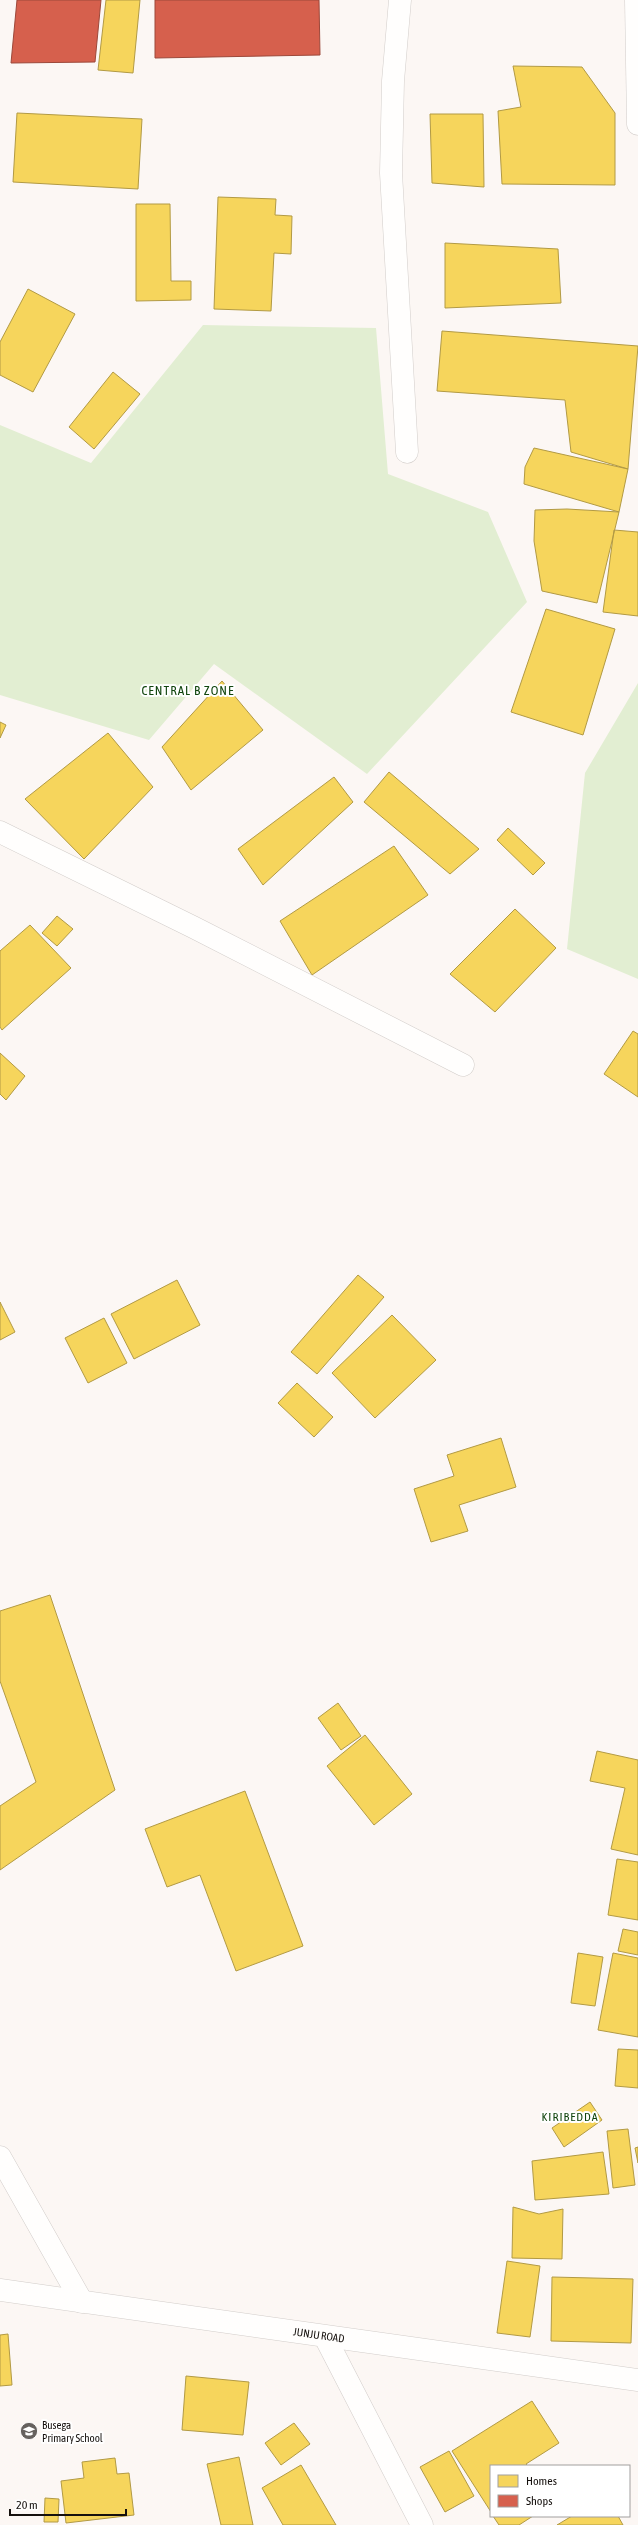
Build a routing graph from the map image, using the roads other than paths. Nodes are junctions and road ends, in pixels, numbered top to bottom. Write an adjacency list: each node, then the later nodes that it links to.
1 (400, 0): 4 (street)
2 (636, 0): 3 (street)
3 (638, 124)
4 (406, 452)
5 (0, 832): 6 (street)
6 (463, 1065)
7 (0, 2157): 9 (street)
8 (0, 2290): 9 (street, JUNJU ROAD)
9 (82, 2302): 10 (street, JUNJU ROAD)
10 (325, 2337): 11 (street, JUNJU ROAD); 12 (street)
11 (638, 2380)
12 (422, 2525)

